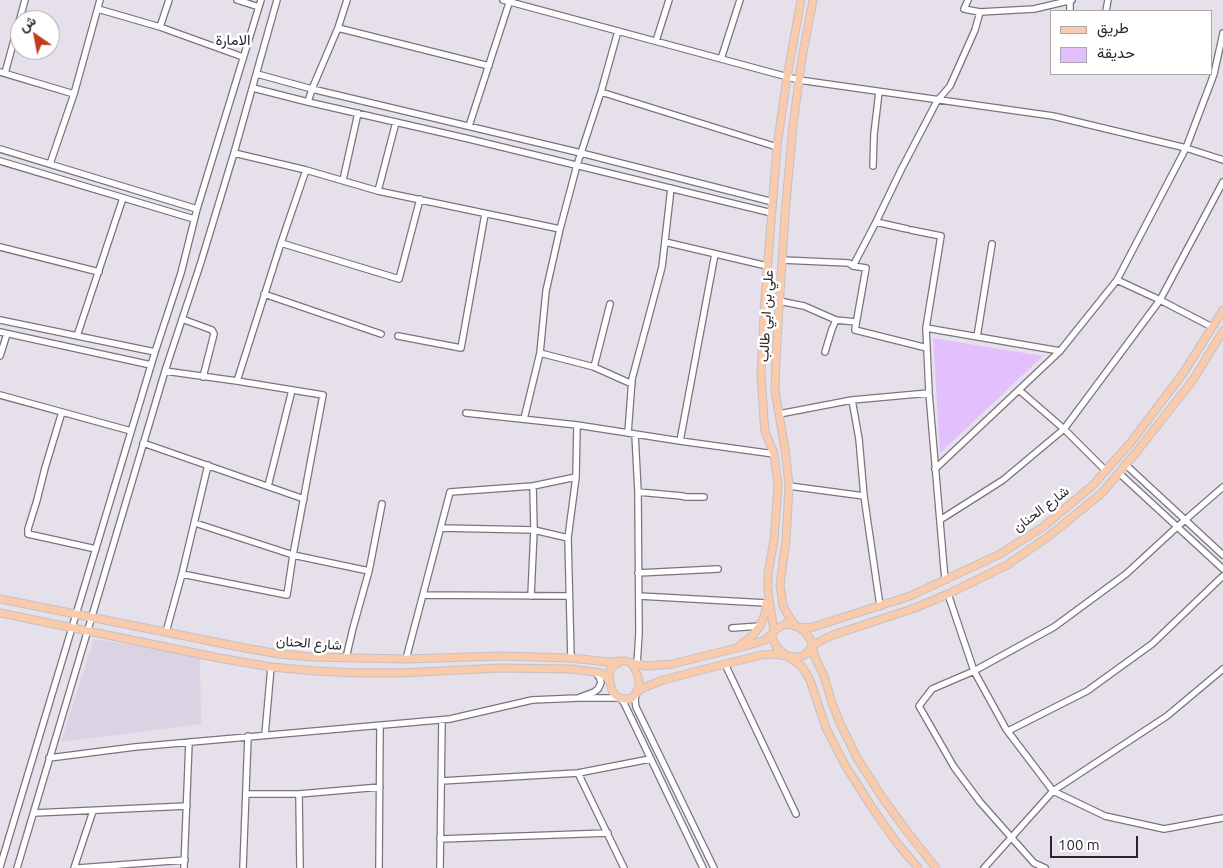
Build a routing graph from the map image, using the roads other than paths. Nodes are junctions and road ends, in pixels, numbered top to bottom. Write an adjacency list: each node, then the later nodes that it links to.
1 (25, 0): 26 (street)
2 (169, 0): 18 (street)
3 (237, 0): 15 (street)
4 (261, 0): 15 (street)
5 (277, 0): 28 (street)
6 (346, 0): 19 (street)
7 (669, 0): 22 (street)
8 (740, 0): 24 (street)
9 (801, 0): 31 (main road, علي بن ابي طالب)
10 (813, 0): 32 (main road, علي بن ابي طالب)
11 (968, 0): 17 (street)
12 (1071, 0): 17 (street)
13 (98, 1): 16 (street)
14 (507, 1): 20 (street); 25 (street)
15 (259, 7): 23 (street)
16 (98, 9): 18 (street); 37 (street)
17 (980, 12): 38 (street)
18 (160, 27): 23 (street)
19 (338, 28): 25 (street); 34 (street)
20 (618, 31): 22 (street); 35 (street)
21 (1223, 33): 27 (street)
22 (656, 41): 24 (street)
23 (243, 57): 61 (street)
24 (721, 59): 31 (street)
25 (489, 66): 42 (street)
26 (2, 72): 37 (street)
27 (1213, 73): 30 (street)
28 (257, 74): 33 (street); 34 (street)
29 (1212, 75): 44 (street)
30 (1223, 75)
31 (787, 77): 32 (street); 43 (main road, علي بن ابي طالب)
32 (799, 80): 36 (street); 72 (main road, علي بن ابي طالب)
33 (253, 88): 39 (street); 46 (street)
34 (312, 89): 39 (street); 42 (street)
35 (601, 92): 43 (street); 47 (street)
36 (879, 92): 38 (street); 52 (street)
37 (74, 94): 50 (street)
38 (937, 100): 44 (street); 65 (street)
39 (308, 102): 40 (street)
40 (358, 113): 41 (street); 54 (street)
41 (396, 122): 51 (street); 57 (street)
42 (469, 126): 47 (street)
43 (777, 147): 60 (main road, علي بن ابي طالب)
44 (1186, 148): 48 (street); 76 (street)
45 (0, 149): 50 (street)
46 (234, 153): 53 (street); 82 (street)
47 (581, 153): 51 (street); 60 (street)
48 (1223, 160)
49 (0, 161): 58 (street)
50 (50, 164): 61 (street)
51 (577, 165): 56 (street); 66 (street)
52 (873, 166)
53 (306, 170): 54 (street); 67 (street)
54 (343, 180): 57 (street)
55 (1223, 182): 78 (street)
56 (671, 188): 62 (street); 68 (street)
57 (378, 191): 59 (street)
58 (123, 198): 64 (street); 75 (street)
59 (420, 199): 63 (street); 67 (street)
60 (772, 202): 62 (main road, علي بن ابي طالب)
61 (198, 209): 64 (street)
62 (772, 213): 73 (main road, علي بن ابي طالب)
63 (485, 214): 66 (street); 92 (street)
64 (194, 219): 96 (street)
65 (876, 222): 74 (street); 87 (street)
66 (560, 229): 98 (street)
67 (281, 242): 77 (street)
68 (665, 242): 71 (street); 105 (street)
69 (992, 244): 93 (street)
70 (0, 247): 75 (street)
71 (715, 254): 73 (street); 120 (street)
72 (782, 260): 74 (street); 79 (main road, علي بن ابي طالب)
73 (767, 266): 122 (main road, علي بن ابي طالب)
74 (853, 266): 85 (street)
75 (99, 272): 91 (street)
76 (1117, 280): 78 (street); 95 (street)
77 (264, 294): 89 (street); 104 (street)
78 (1160, 300): 86 (street); 116 (street)
79 (779, 301): 84 (street); 113 (main road, علي بن ابي طالب)
80 (610, 304): 101 (street)
81 (1223, 310): 86 (main road, شارع الحنان)
82 (182, 319): 102 (street); 103 (street)
83 (0, 320): 91 (street)
84 (836, 320): 85 (street); 97 (street)
85 (856, 322): 94 (street)
86 (1212, 327): 126 (main road, شارع الحنان)
87 (926, 328): 93 (street); 94 (street)
88 (3, 333): 99 (street); 100 (street)
89 (381, 334)
90 (1222, 334): 124 (main road, شارع الحنان)
91 (77, 336): 96 (street)
92 (398, 336)
93 (977, 336): 95 (street)
94 (927, 348): 108 (street)
95 (1060, 351): 107 (street)
96 (155, 352): 100 (street)
97 (825, 352)
98 (540, 353): 101 (street); 114 (street)
99 (0, 356)
100 (151, 365): 117 (street)
101 (594, 367): 105 (street)
102 (165, 372): 103 (street); 121 (street)
103 (203, 376): 104 (street)
104 (237, 381): 106 (street)
105 (632, 384): 118 (street)
106 (292, 390): 129 (street); 136 (street)
107 (1019, 390): 116 (street); 125 (street)
108 (929, 393): 110 (street); 125 (street)
109 (0, 395): 111 (street)
110 (852, 400): 113 (street); 134 (street)
111 (62, 412): 117 (street); 145 (street)
112 (466, 413): 114 (street)
113 (779, 414): 131 (main road, علي بن ابي طالب)
114 (524, 419): 115 (street)
115 (577, 425): 118 (street); 128 (street)
116 (1064, 429): 126 (street); 138 (street)
117 (131, 431): 145 (street)
118 (628, 433): 119 (street)
119 (635, 434): 120 (street); 133 (street)
120 (680, 441): 122 (street)
121 (143, 443): 123 (street); 166 (street)
122 (774, 454): 155 (main road, علي بن ابي طالب)
123 (208, 465): 129 (street); 140 (street)
124 (1126, 465): 127 (main road, شارع الحنان); 139 (street)
125 (935, 470): 138 (street)
126 (1106, 471): 154 (main road, شارع الحنان)
127 (1119, 473): 141 (street); 156 (main road, شارع الحنان)
128 (576, 477): 130 (street); 144 (street)
129 (268, 486): 136 (street)
130 (533, 486): 142 (street); 143 (street)
131 (789, 486): 134 (street); 170 (main road, علي بن ابي طالب)
132 (1223, 486): 139 (street)
133 (638, 492): 135 (street); 151 (street)
134 (864, 496): 163 (street)
135 (704, 497)
136 (304, 499): 146 (street)
137 (382, 504): 150 (street)
138 (940, 520): 154 (street)
139 (1185, 520): 141 (street); 147 (street)
140 (195, 523): 146 (street); 152 (street)
141 (1178, 527): 149 (street); 185 (street)
142 (441, 528): 143 (street); 157 (street)
143 (534, 530): 144 (street); 158 (street)
144 (568, 538): 159 (street)
145 (96, 549): 165 (street)
146 (293, 555): 150 (street); 152 (street)
147 (1223, 555)
148 (718, 569): 151 (street)
149 (1223, 569)
150 (370, 571): 177 (street)
151 (638, 573): 160 (street)
152 (182, 574): 172 (street)
153 (1223, 576): 193 (street)
154 (945, 580): 163 (main road, شارع الحنان)
155 (768, 591): 162 (main road); 173 (main road, علي بن ابي طالب)
156 (948, 594): 174 (main road, شارع الحنان); 185 (street)
157 (423, 595): 158 (street); 179 (street)
158 (531, 596): 159 (street)
159 (569, 596): 178 (street)
160 (638, 596): 162 (street); 181 (street)
161 (0, 599): 165 (main road, شارع الحنان)
162 (766, 603): 167 (main road)
163 (880, 606): 170 (main road, شارع الحنان)
164 (0, 613): 168 (main road, شارع الحنان)
165 (76, 614): 166 (main road, شارع الحنان); 168 (street)
166 (92, 617): 171 (street); 172 (main road, شارع الحنان)
167 (760, 626): 169 (street); 175 (main road)
168 (73, 627): 171 (main road, شارع الحنان); 214 (street)
169 (732, 628)
170 (800, 628): 173 (main road); 174 (main road)
171 (88, 630): 183 (main road, شارع الحنان); 197 (street)
172 (166, 632): 177 (main road, شارع الحنان)
173 (773, 632): 175 (main road); 176 (main road)
174 (812, 645): 176 (main road); 227 (main road)
175 (730, 650): 181 (main road)
176 (787, 656): 182 (main road); 226 (main road)
177 (346, 658): 179 (main road, شارع الحنان)
178 (572, 658): 179 (main road, شارع الحنان); 180 (main road, شارع الحنان)
179 (406, 659)
180 (622, 661): 181 (main road); 187 (main road)
181 (635, 664): 188 (main road)
182 (725, 664): 188 (main road); 208 (street)
183 (271, 667): 186 (main road, شارع الحنان); 194 (street)
184 (1223, 669): 202 (street)
185 (974, 671): 193 (street); 211 (street)
186 (596, 672): 187 (main road, شارع الحنان); 189 (street)
187 (610, 682): 190 (main road)
188 (636, 693): 190 (main road); 225 (street)
189 (578, 698): 190 (street); 191 (street)
190 (620, 698): 198 (street)
191 (442, 720): 192 (street); 200 (street)
192 (380, 726): 194 (street); 201 (street)
193 (1008, 731): 202 (street)
194 (265, 735): 195 (street)
195 (248, 736): 196 (street); 203 (street)
196 (189, 742): 197 (street); 205 (street)
197 (49, 758): 207 (street)
198 (650, 759): 199 (street); 224 (street)
199 (578, 773): 200 (street); 210 (street)
200 (440, 781): 212 (street)
201 (380, 787): 204 (street); 221 (street)
202 (1053, 790): 209 (street); 211 (street)
203 (246, 794): 204 (street); 219 (street)
204 (299, 794): 220 (street)
205 (187, 806): 206 (street); 213 (street)
206 (93, 811): 207 (street); 217 (street)
207 (34, 813): 216 (street)
208 (796, 814)
209 (1223, 818)
210 (608, 832): 212 (street); 223 (street)
211 (1012, 838): 228 (street); 229 (street)
212 (440, 839): 222 (street)
213 (185, 860): 215 (street); 218 (street)
214 (0, 867)
215 (124, 867): 217 (street)
216 (17, 868)
217 (76, 868)
218 (184, 868)
219 (243, 868)
220 (300, 868)
221 (379, 868)
222 (440, 868)
223 (624, 868)
224 (703, 868)
225 (714, 868)
226 (918, 868)
227 (936, 868)
228 (984, 868)
229 (1045, 868)

